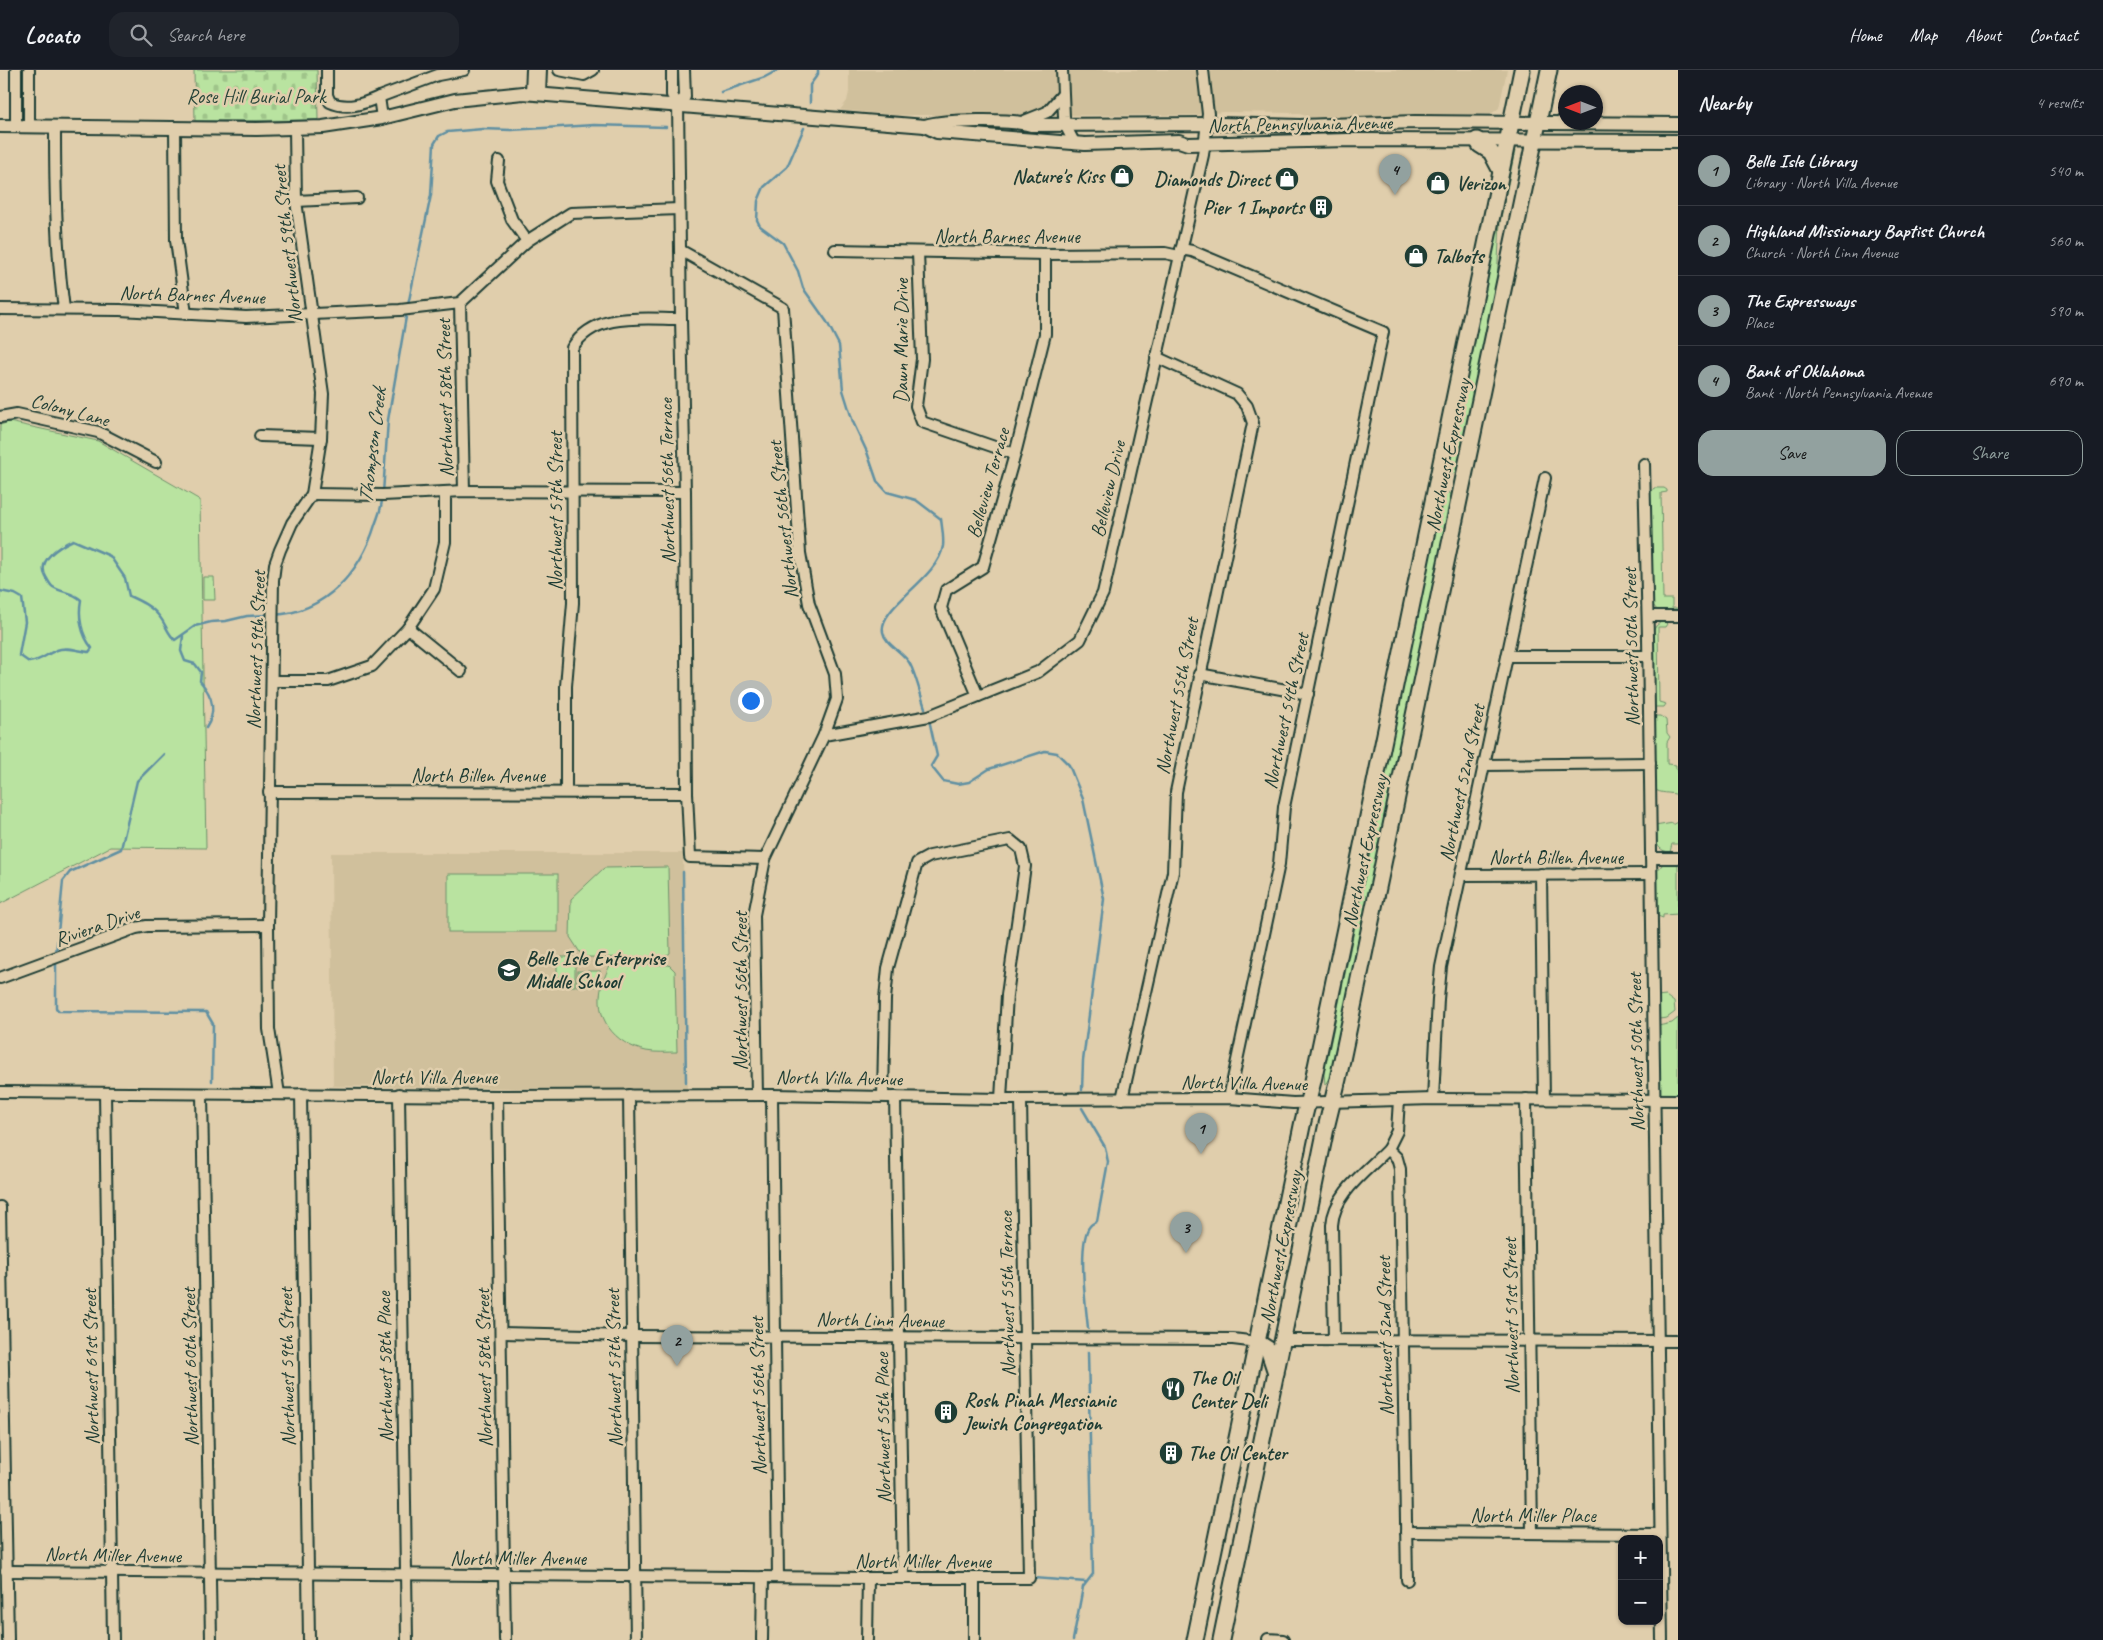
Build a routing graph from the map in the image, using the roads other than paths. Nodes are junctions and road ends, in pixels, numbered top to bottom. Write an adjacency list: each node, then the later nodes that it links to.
1 (16, 70): 27 (street)
2 (28, 70): 27 (street)
3 (327, 70): 17 (street)
4 (464, 70): 17 (street)
5 (532, 70): 15 (street)
6 (541, 70): 15 (street)
7 (559, 70): 8 (street)
8 (593, 70)
9 (672, 70): 18 (street, Northwest 56th Terrace)
10 (684, 70): 18 (street, Northwest 56th Terrace)
11 (1062, 70): 16 (street)
12 (1203, 70): 23 (street, Belleview Drive)
13 (1522, 70): 21 (highway, Northwest Expressway)
14 (1549, 70): 22 (highway, Northwest Expressway)
15 (536, 93): 18 (main road, North Pennsylvania Avenue); 19 (main road, North Pennsylvania Avenue)
16 (1062, 95): 20 (street); 25 (street)
17 (379, 97): 19 (street)
18 (678, 105): 29 (main road, North Pennsylvania Avenue); 43 (street, Northwest 56th Terrace)
19 (382, 118): 31 (main road, North Pennsylvania Avenue)
20 (1022, 122): 25 (main road, North Pennsylvania Avenue); 29 (main road, North Pennsylvania Avenue)
21 (1511, 123): 22 (main road, North Pennsylvania Avenue); 23 (main road, North Pennsylvania Avenue); 35 (highway, Northwest Expressway)
22 (1538, 123): 24 (main road, North Pennsylvania Avenue); 36 (highway, Northwest Expressway)
23 (1206, 124): 25 (main road, North Pennsylvania Avenue); 34 (main road); 38 (street, Belleview Drive)
24 (1678, 124)
25 (1065, 125): 37 (street)
26 (0, 126): 27 (main road, North Pennsylvania Avenue)
27 (23, 126): 28 (main road, North Pennsylvania Avenue)
28 (55, 126): 30 (main road, North Pennsylvania Avenue); 52 (street)
29 (925, 126): 37 (main road, North Pennsylvania Avenue)
30 (175, 129): 31 (main road, North Pennsylvania Avenue); 54 (street)
31 (295, 129): 42 (street, Northwest 59th Street)
32 (1477, 140): 35 (main road, North Pennsylvania Avenue); 38 (main road, North Pennsylvania Avenue); 40 (highway)
33 (1678, 140): 36 (main road, North Pennsylvania Avenue)
34 (1179, 141): 37 (main road, North Pennsylvania Avenue); 38 (main road, North Pennsylvania Avenue)
35 (1508, 141): 36 (main road, North Pennsylvania Avenue); 40 (highway, Northwest Expressway)
36 (1534, 141): 113 (highway, Northwest Expressway)
37 (1074, 142)
38 (1204, 144): 48 (street, Belleview Drive)
39 (499, 161): 44 (street)
40 (1501, 171): 117 (highway, Northwest Expressway)
41 (357, 198): 42 (street)
42 (296, 201): 53 (street, Northwest 59th Street)
43 (679, 209): 44 (street); 45 (street, Northwest 56th Terrace)
44 (527, 241): 50 (street)
45 (680, 250): 55 (street, Northwest 56th Terrace); 80 (street, Northwest 56th Street)
46 (835, 250): 47 (street, North Barnes Avenue)
47 (918, 252): 49 (street, North Barnes Avenue); 61 (street, Dawn Marie Drive)
48 (1180, 252): 49 (street, North Barnes Avenue); 56 (street, North Barnes Avenue); 57 (street, Belleview Drive)
49 (1046, 254): 61 (street, Belleview Terrace)
50 (460, 304): 53 (street, North Barnes Avenue); 65 (street, Northwest 58th Street)
51 (0, 309): 52 (street, North Barnes Avenue)
52 (64, 309): 54 (street, North Barnes Avenue)
53 (310, 313): 54 (street, North Barnes Avenue); 60 (street, Northwest 59th Street)
54 (186, 314)
55 (681, 319): 66 (street, Northwest 56th Terrace); 68 (street, Northwest 57th Street)
56 (1382, 332): 78 (street, Northwest 54th Street)
57 (1156, 356): 76 (street, Northwest 55th Street); 79 (street, Belleview Drive)
58 (0, 417): 62 (street, Colony Lane)
59 (260, 436): 60 (street)
60 (321, 438): 69 (street, Northwest 59th Street)
61 (1015, 454): 79 (street, Belleview Terrace)
62 (156, 462)
63 (1644, 464): 70 (street, Northwest 50th Street)
64 (1544, 478): 73 (street, Northwest 52nd Street)
65 (464, 491): 67 (street); 68 (street)
66 (685, 492): 68 (street); 85 (street, Northwest 56th Terrace)
67 (444, 493): 69 (street); 72 (street, Northwest 58th Street)
68 (573, 493): 84 (street, Northwest 57th Street)
69 (312, 494): 77 (street, Northwest 59th Street)
70 (1648, 616): 71 (street); 74 (street, Northwest 50th Street)
71 (1678, 616)
72 (408, 628): 75 (street); 77 (street, Northwest 58th Street)
73 (1507, 656): 74 (street); 82 (street, Northwest 52nd Street)
74 (1648, 656): 81 (street, Northwest 50th Street)
75 (461, 671)
76 (1199, 674): 78 (street); 109 (street, Northwest 55th Street)
77 (273, 681): 83 (street, Northwest 59th Street)
78 (1308, 694): 106 (street, Northwest 54th Street)
79 (978, 696): 80 (street, Belleview Drive)
80 (824, 734): 86 (street, Northwest 56th Street)
81 (1650, 763): 82 (street); 87 (street, Northwest 50th Street)
82 (1484, 765): 91 (street, Northwest 52nd Street)
83 (269, 792): 84 (street, North Billen Avenue); 92 (street, Northwest 59th Street)
84 (566, 792): 85 (street, North Billen Avenue)
85 (687, 793): 86 (street, Northwest 56th Terrace)
86 (765, 858): 101 (street, Northwest 56th Street)
87 (1651, 858): 88 (street, North Billen Avenue); 90 (street, Northwest 50th Street)
88 (1678, 858)
89 (1541, 874): 90 (street, North Billen Avenue); 91 (street, North Billen Avenue); 112 (street)
90 (1651, 874): 115 (street, Northwest 50th Street)
91 (1461, 875): 110 (street, Northwest 52nd Street)
92 (268, 925): 93 (street, Riviera Drive); 97 (street, Northwest 59th Street)
93 (0, 978)
94 (0, 1092): 95 (street, North Villa Avenue)
95 (105, 1093): 96 (street, North Villa Avenue); 137 (street, Northwest 61st Street)
96 (202, 1094): 97 (street, North Villa Avenue); 138 (street, Northwest 60th Street)
97 (279, 1094): 98 (street, North Villa Avenue)
98 (301, 1094): 99 (street, North Villa Avenue); 139 (street, Northwest 59th Street)
99 (399, 1094): 103 (street, North Villa Avenue); 140 (street, Northwest 58th Place)
100 (629, 1095): 101 (street, North Villa Avenue); 103 (street, North Villa Avenue); 121 (street, Northwest 57th Street)
101 (757, 1095): 102 (street, North Villa Avenue)
102 (772, 1095): 104 (street, North Villa Avenue); 122 (street, Northwest 56th Street)
103 (497, 1096): 120 (street, Northwest 58th Street)
104 (883, 1096): 105 (street, North Villa Avenue); 107 (street)
105 (895, 1097): 107 (street, North Villa Avenue); 123 (street, Northwest 55th Place)
106 (1229, 1098): 109 (street, North Villa Avenue); 117 (street, North Villa Avenue)
107 (1001, 1099): 108 (street, North Villa Avenue)
108 (1021, 1099): 109 (street, North Villa Avenue); 124 (street, Northwest 55th Terrace)
109 (1122, 1099)
110 (1433, 1099): 111 (street, North Villa Avenue); 114 (street, North Villa Avenue)
111 (1526, 1099): 112 (street, North Villa Avenue); 127 (street, Northwest 51st Street)
112 (1544, 1099): 115 (street, North Villa Avenue)
113 (1332, 1100): 114 (street, North Villa Avenue); 117 (street, North Villa Avenue); 125 (highway, Northwest Expressway)
114 (1399, 1100): 118 (street)
115 (1655, 1100): 116 (street, North Villa Avenue); 129 (street, Northwest 50th Street)
116 (1678, 1100)
117 (1308, 1102): 131 (highway, Northwest Expressway)
118 (1388, 1149): 126 (street); 128 (street, Northwest 52nd Street)
119 (0, 1207): 136 (street)
120 (501, 1334): 121 (street, North Linn Avenue); 141 (street, Northwest 58th Street)
121 (631, 1336): 122 (street, North Linn Avenue); 142 (street, Northwest 57th Street)
122 (774, 1336): 123 (street, North Linn Avenue); 144 (street, Northwest 56th Street)
123 (899, 1338): 124 (street, North Linn Avenue); 146 (street, Northwest 55th Place)
124 (1025, 1339): 131 (street, North Linn Avenue); 147 (street, Northwest 55th Terrace)
125 (1284, 1340): 126 (street); 132 (highway, Northwest Expressway)
126 (1334, 1340): 128 (street)
127 (1529, 1340): 128 (street); 129 (street); 134 (street, Northwest 51st Street)
128 (1402, 1341): 133 (street, Northwest 52nd Street)
129 (1657, 1341): 130 (street); 135 (street, Northwest 50th Street)
130 (1678, 1341)
131 (1257, 1342): 132 (highway); 161 (highway, Northwest Expressway)
132 (1277, 1374): 162 (highway, Northwest Expressway)
133 (1406, 1532): 134 (street, North Miller Place); 149 (street, Northwest 52nd Street)
134 (1532, 1533): 135 (street, North Miller Place)
135 (1660, 1534): 164 (street, Northwest 50th Street)
136 (6, 1571): 137 (street, North Miller Avenue); 151 (street)
137 (112, 1573): 138 (street, North Miller Avenue); 152 (street, Northwest 61st Street)
138 (210, 1573): 139 (street, North Miller Avenue); 153 (street, Northwest 60th Street)
139 (308, 1574): 140 (street, North Miller Avenue); 154 (street, Northwest 59th Street)
140 (406, 1575): 141 (street, North Miller Avenue); 155 (street, Northwest 58th Place)
141 (504, 1575): 142 (street, North Miller Avenue); 156 (street, Northwest 58th Street)
142 (635, 1576): 143 (street, North Miller Avenue); 157 (street, Northwest 57th Street)
143 (762, 1577): 144 (street, North Miller Avenue); 158 (street)
144 (778, 1577): 145 (street, North Miller Avenue)
145 (868, 1578): 146 (street, North Miller Avenue); 159 (street)
146 (903, 1578): 148 (street, North Miller Avenue)
147 (1029, 1578): 148 (street, North Miller Avenue)
148 (974, 1579): 160 (street)
149 (1407, 1580)
150 (1268, 1639): 163 (street)
151 (8, 1640)
152 (113, 1640)
153 (211, 1640)
154 (309, 1640)
155 (407, 1640)
156 (505, 1640)
157 (636, 1640)
158 (762, 1640)
159 (867, 1640)
160 (974, 1640)
161 (1195, 1640)
162 (1221, 1640)
163 (1283, 1640)
164 (1662, 1640)

